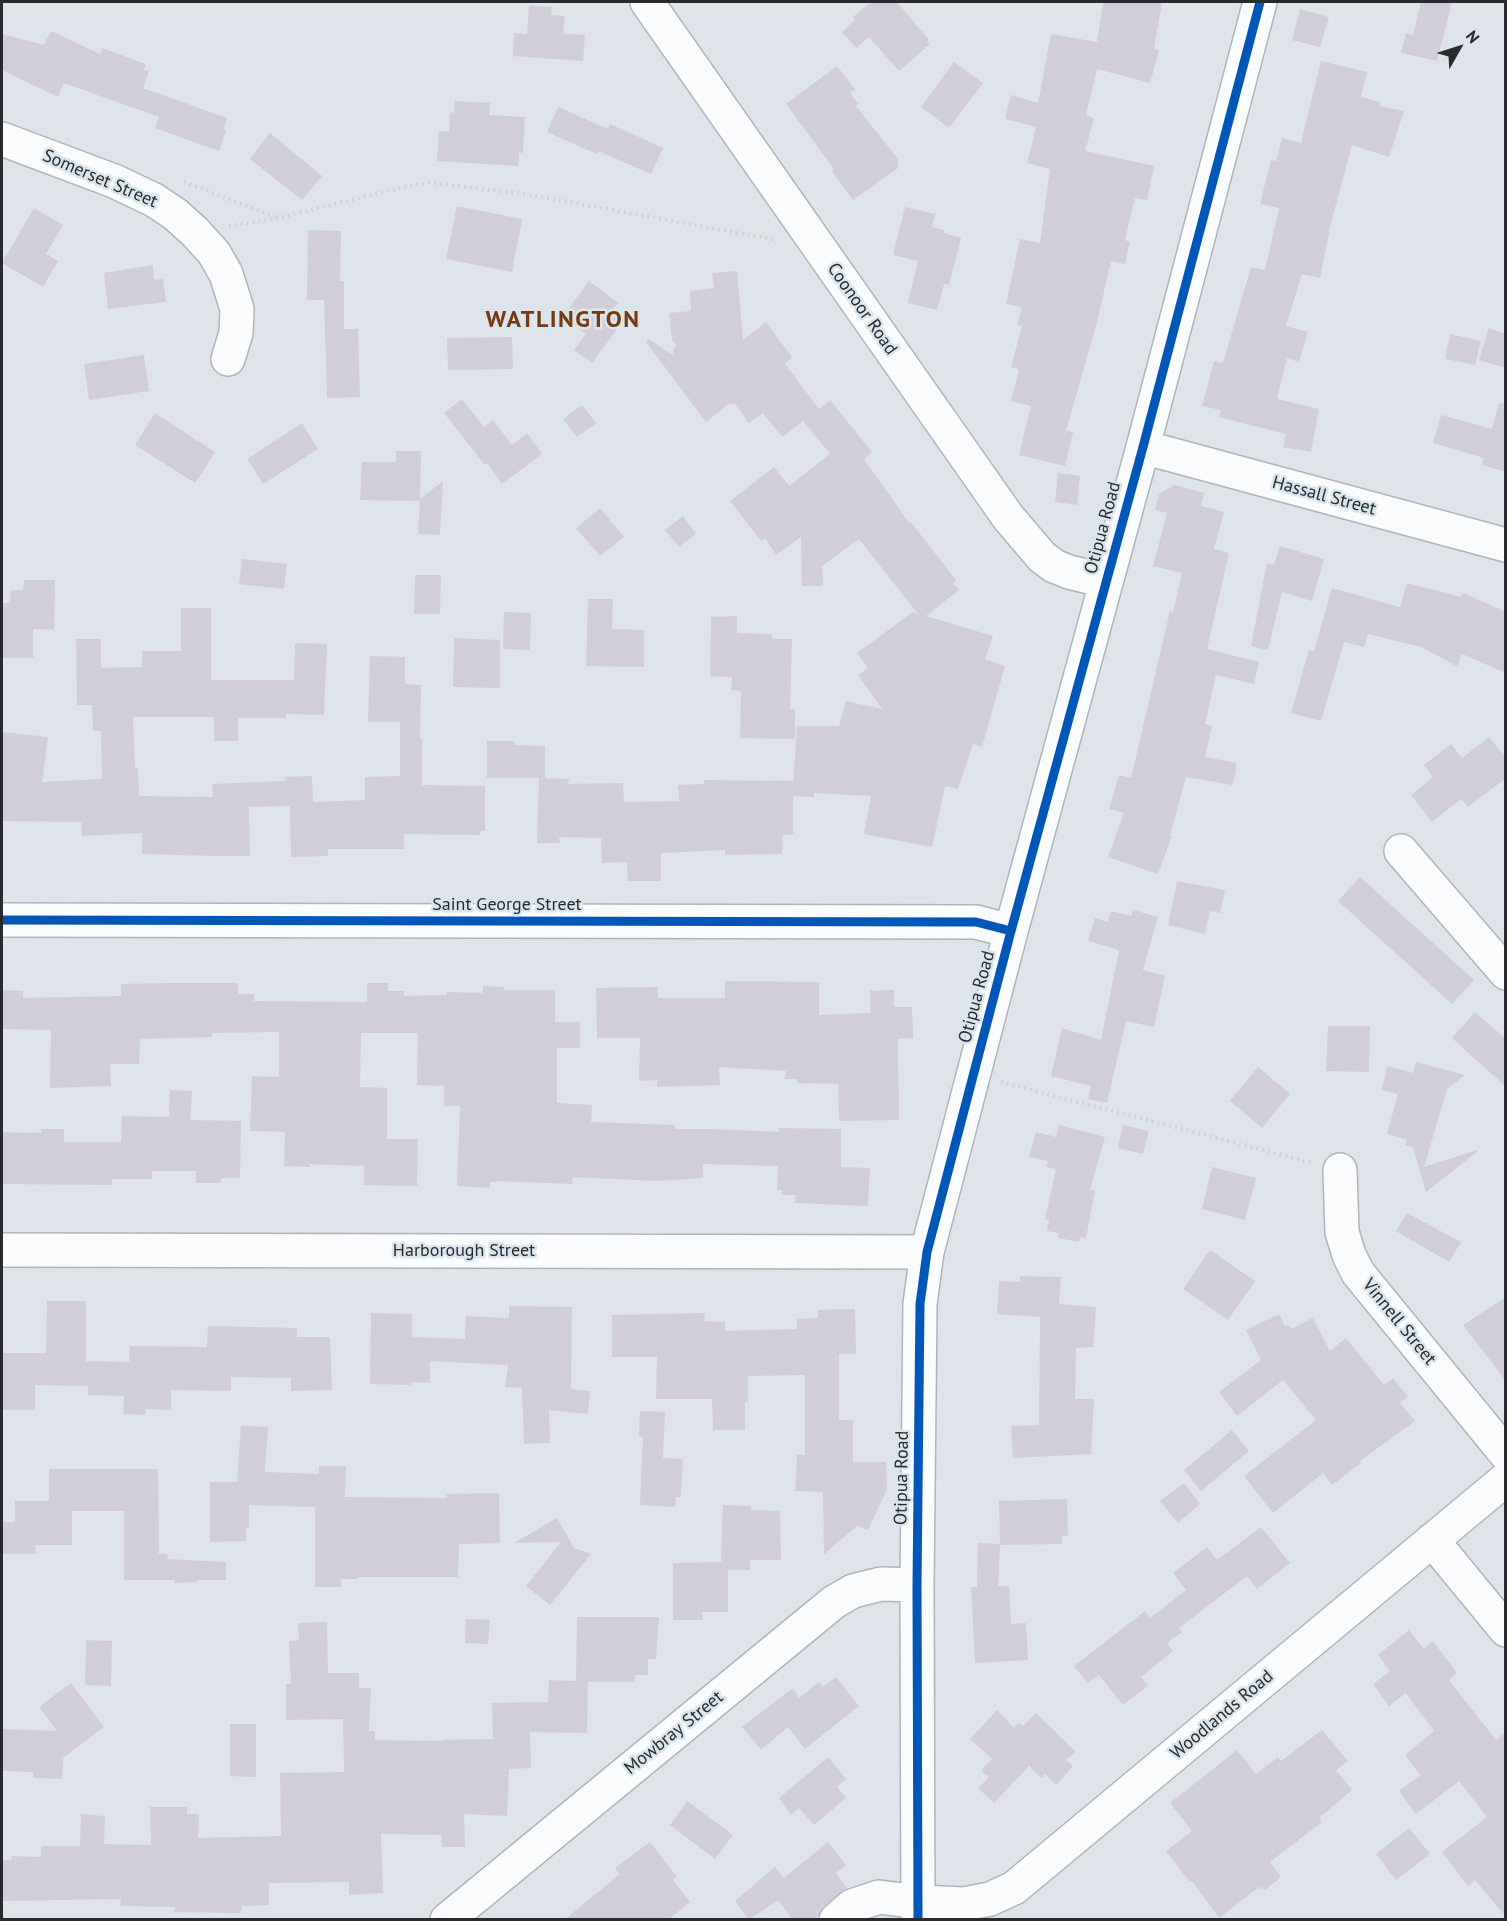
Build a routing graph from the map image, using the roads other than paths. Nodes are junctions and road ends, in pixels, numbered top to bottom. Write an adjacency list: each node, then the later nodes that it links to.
1 (647, 2): 7 (street, Coonoor Road)
2 (1260, 2): 5 (street, Otipua Road)
3 (2, 139): 4 (street, Somerset Street)
4 (228, 359)
5 (1143, 447): 6 (street, Hassall Street); 7 (street, Otipua Road)
6 (1506, 545)
7 (1105, 581): 10 (street, Otipua Road)
8 (1401, 851): 11 (street)
9 (2, 920): 10 (street, Saint George Street)
10 (1011, 931): 14 (street, Otipua Road)
11 (1506, 973)
12 (1340, 1170): 15 (street, Vinnell Street)
13 (2, 1250): 14 (street, Harborough Street)
14 (927, 1252): 18 (street, Otipua Road)
15 (1506, 1454)
16 (1506, 1479): 17 (street, Woodlands Road)
17 (1432, 1540): 19 (street); 20 (street, Woodlands Road)
18 (917, 1585): 20 (street, Otipua Road); 21 (street, Mowbray Street)
19 (1506, 1630)
20 (919, 1911): 22 (street, Woodlands Road)
21 (447, 1920)
22 (836, 1920)

